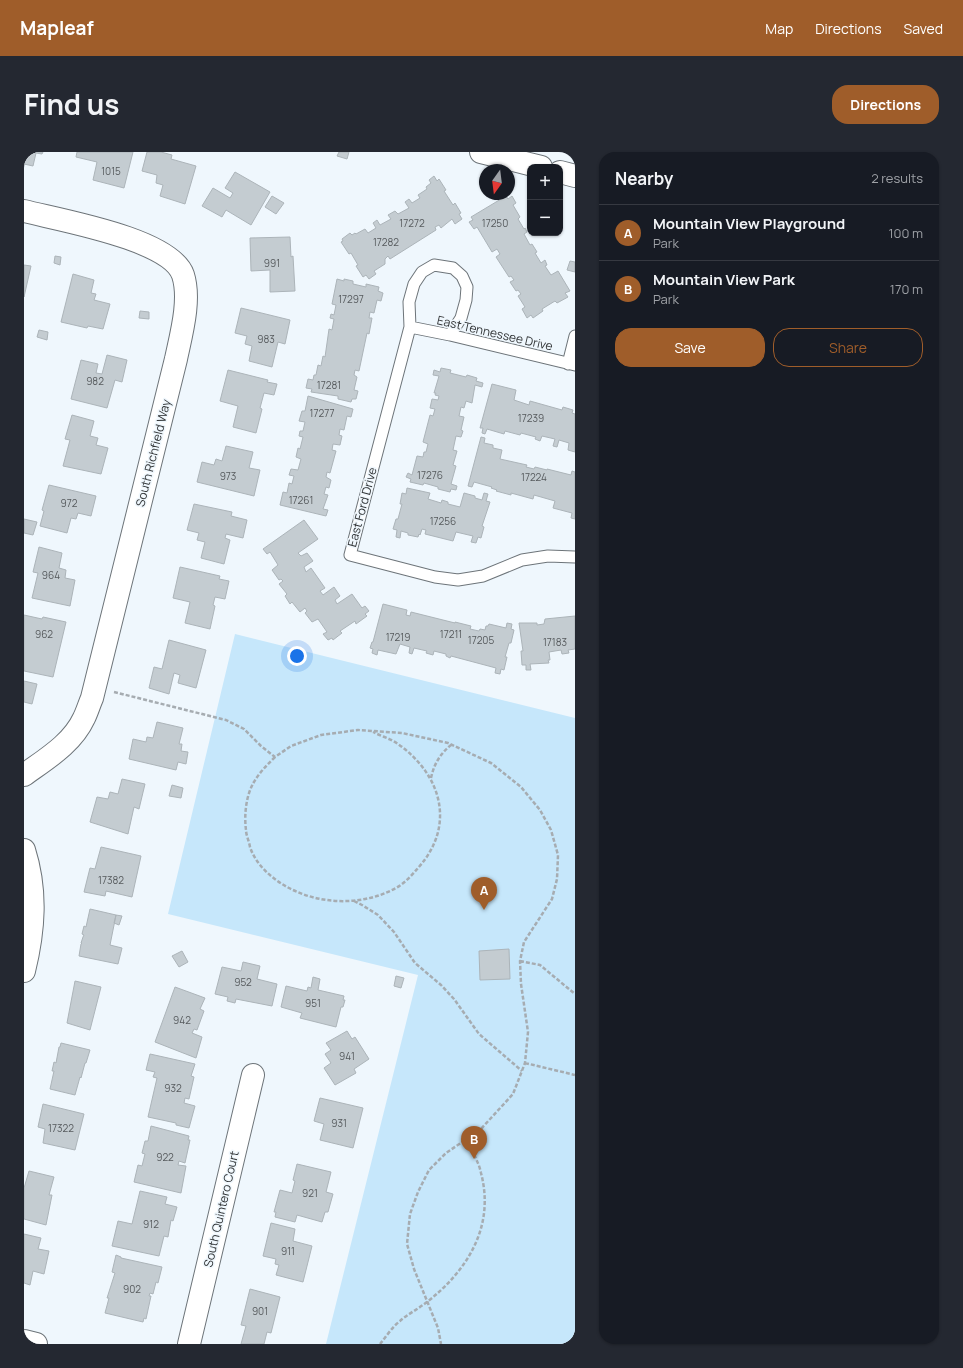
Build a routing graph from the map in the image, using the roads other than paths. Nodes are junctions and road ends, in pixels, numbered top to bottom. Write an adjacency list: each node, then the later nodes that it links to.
1 (481, 152): 2 (street)
2 (529, 164)
3 (563, 173): 4 (street)
4 (575, 176)
5 (24, 211): 11 (street, South Richfield Way)
6 (410, 327): 7 (lane, East Tennessee Drive); 7 (lane); 10 (lane, East Ford Drive)
7 (450, 334): 9 (lane, East Tennessee Drive)
8 (575, 336): 9 (lane)
9 (572, 364)
10 (575, 557)
11 (24, 775)
12 (24, 850): 13 (street)
13 (24, 971)
14 (253, 1075): 17 (street, South Quintero Court)
15 (24, 1341): 16 (street)
16 (36, 1344)
17 (189, 1344)

